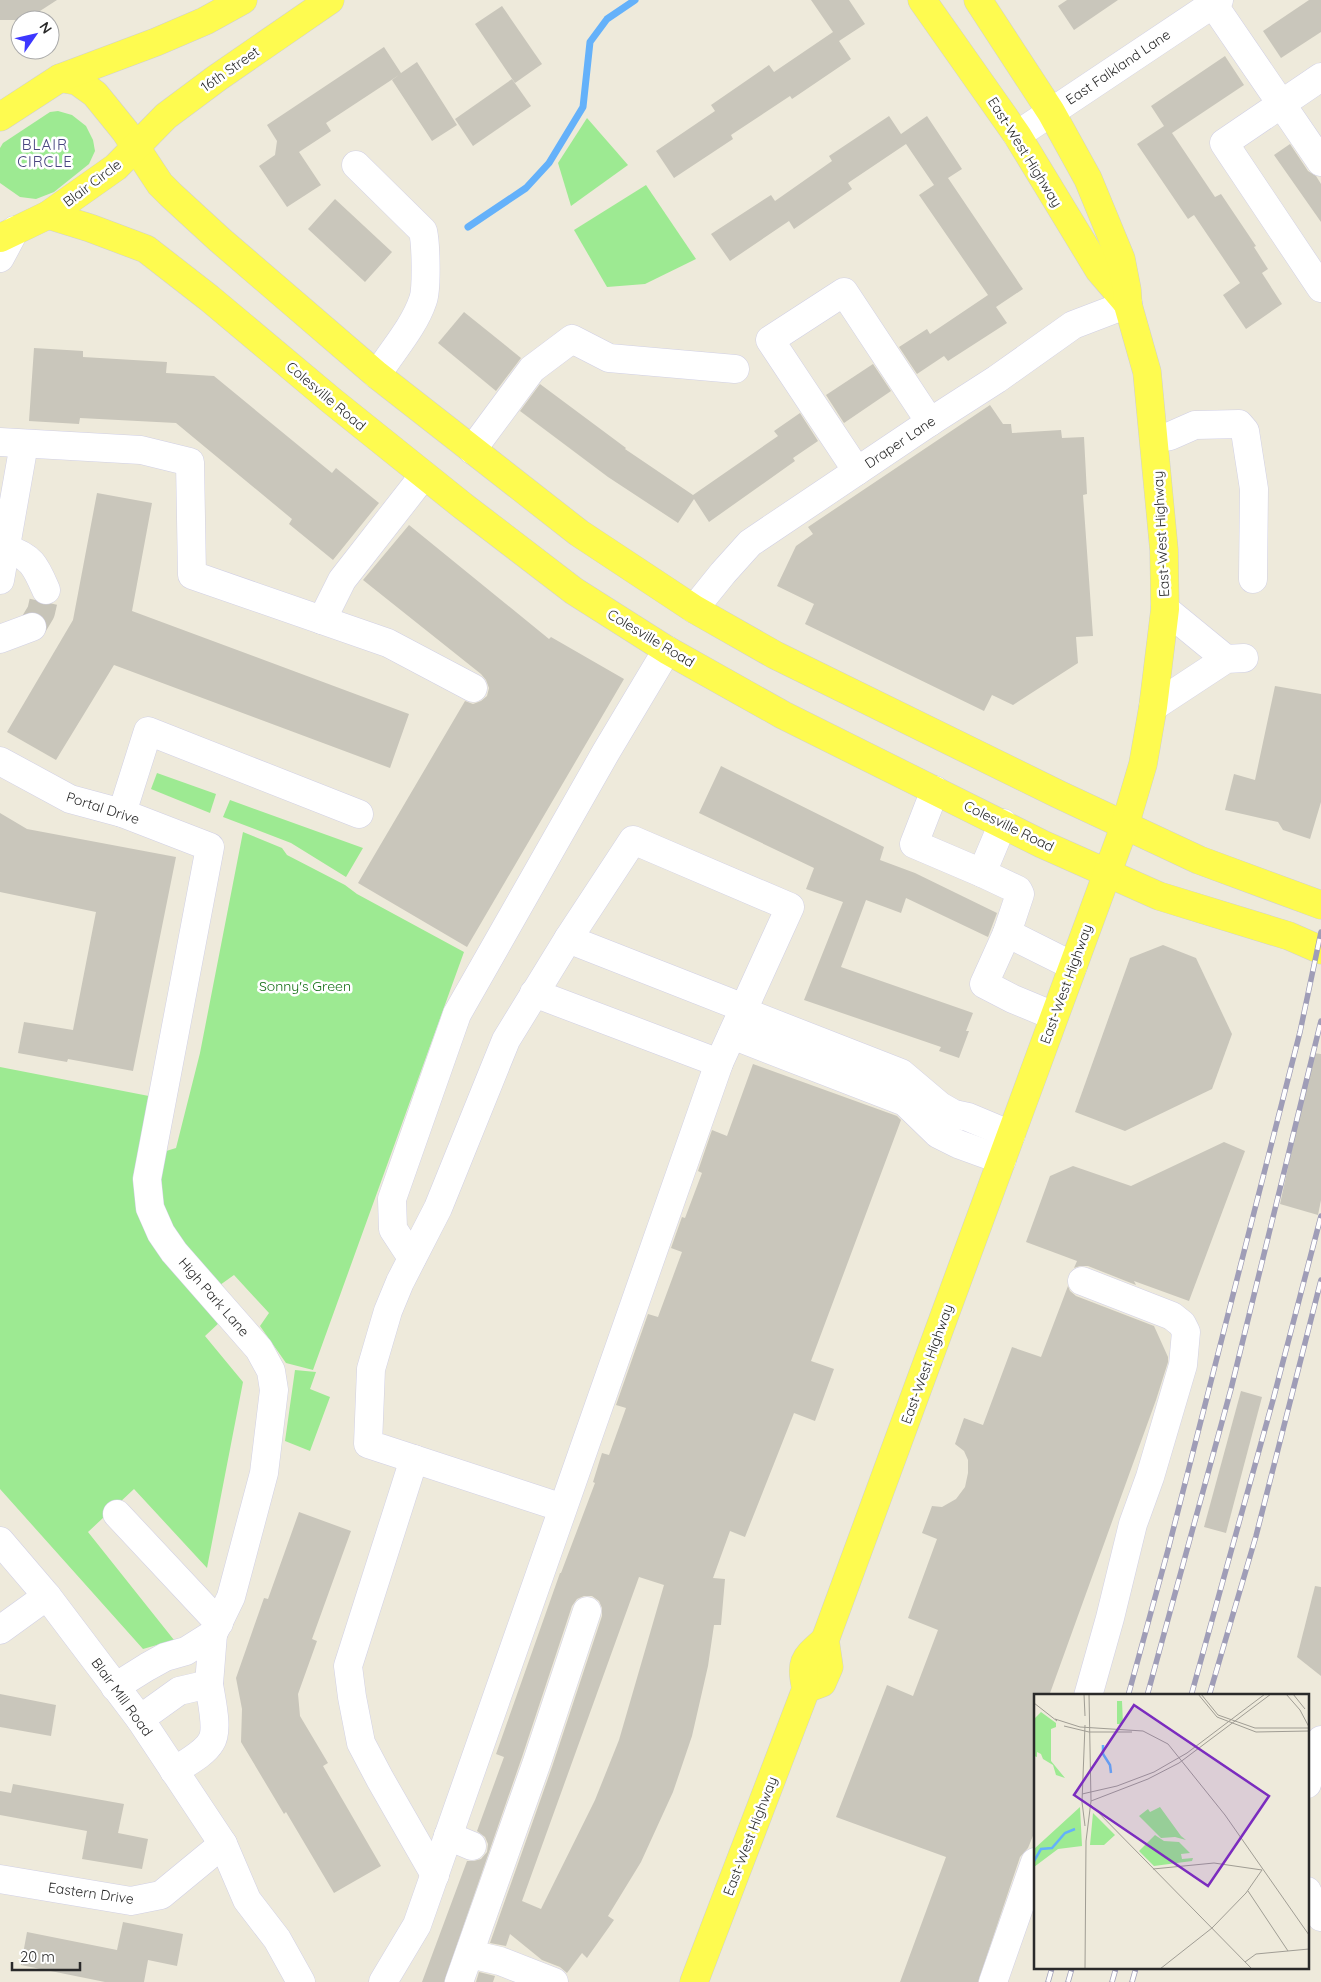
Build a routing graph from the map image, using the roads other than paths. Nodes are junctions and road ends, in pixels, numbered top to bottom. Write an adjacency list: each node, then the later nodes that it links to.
1 (243, 0): 7 (main road)
2 (330, 0): 12 (main road, 16th Street)
3 (922, 0): 11 (main road, East-West Highway)
4 (978, 0): 9 (main road, East-West Highway)
5 (1216, 2): 8 (street); 9 (street, East Falkland Lane)
6 (1321, 77): 8 (street)
7 (60, 78): 10 (main road); 12 (main road)
8 (1281, 103): 13 (street); 18 (street)
9 (1052, 112): 11 (street, East Falkland Lane); 19 (main road, East-West Highway)
10 (0, 117)
11 (1017, 135): 19 (main road, East-West Highway)
12 (135, 146): 15 (main road, Blair Circle); 21 (main road)
13 (1321, 162)
14 (356, 165): 21 (street)
15 (48, 216): 16 (main road, Blair Circle); 27 (main road, Colesville Road)
16 (5, 226): 17 (street)
17 (0, 258)
18 (1321, 288)
19 (1128, 304): 22 (street, Draper Lane); 23 (main road, East-West Highway)
20 (735, 368): 25 (street)
21 (377, 375): 25 (main road)
22 (930, 422): 26 (street, Draper Lane); 26 (street)
23 (1154, 438): 30 (street); 32 (main road, East-West Highway)
24 (12, 443): 28 (street); 34 (street)
25 (472, 450): 33 (main road)
26 (857, 471): 33 (street, Draper Lane)
27 (424, 475): 34 (street); 37 (main road, Colesville Road)
28 (6, 549): 29 (street); 31 (street)
29 (0, 580)
30 (1253, 580)
31 (46, 590)
32 (1165, 608): 39 (main road, East-West Highway); 39 (street)
33 (694, 609): 45 (main road)
34 (322, 620): 38 (street)
35 (32, 626): 36 (street)
36 (0, 639)
37 (667, 650): 41 (main road, Colesville Road); 59 (street)
38 (473, 688)
39 (1153, 707): 45 (main road, East-West Highway)
40 (0, 761): 42 (street, Portal Drive)
41 (935, 790): 44 (main road, Colesville Road); 47 (street)
42 (122, 813): 43 (street); 46 (street, Portal Drive)
43 (360, 814)
44 (1003, 823): 47 (street); 48 (main road, Colesville Road)
45 (1125, 825): 48 (main road, East-West Highway); 49 (main road)
46 (210, 847): 67 (street, High Park Lane)
47 (982, 873): 50 (street)
48 (1107, 873): 52 (main road, Colesville Road); 53 (main road, East-West Highway)
49 (1321, 905)
50 (1007, 933): 53 (street); 55 (street)
51 (568, 939): 54 (street); 56 (street); 56 (street)
52 (1321, 950)
53 (1073, 966): 55 (main road, East-West Highway)
54 (534, 993): 57 (street); 59 (street)
55 (1054, 1016): 58 (main road, East-West Highway)
56 (739, 1018): 57 (street); 58 (street)
57 (718, 1063): 62 (street)
58 (1006, 1147): 87 (main road, East-West Highway)
59 (412, 1258): 61 (street)
60 (1082, 1281): 71 (street)
61 (414, 1459): 62 (street); 78 (street)
62 (563, 1508): 78 (street)
63 (117, 1514): 67 (street)
64 (0, 1541): 65 (street, Blair Mill Road)
65 (47, 1596): 68 (street); 70 (street, Blair Mill Road)
66 (586, 1611): 82 (street)
67 (216, 1629): 69 (street); 70 (street)
68 (0, 1630)
69 (209, 1684): 72 (street); 74 (street)
70 (115, 1687): 72 (street, Blair Mill Road)
71 (1089, 1694)
72 (140, 1719): 74 (street, Blair Mill Road)
73 (1321, 1740): 75 (street)
74 (174, 1771): 76 (street, Blair Mill Road)
75 (1308, 1780)
76 (227, 1854): 79 (street, Eastern Drive); 83 (street, Blair Mill Road)
77 (1034, 1865): 88 (street)
78 (435, 1875): 84 (street)
79 (0, 1879)
80 (1308, 1894): 81 (street)
81 (1321, 1917)
82 (470, 1954): 85 (street); 86 (street)
83 (300, 1982)
84 (383, 1982)
85 (459, 1982)
86 (554, 1982)
87 (694, 1982)
88 (993, 1982)

